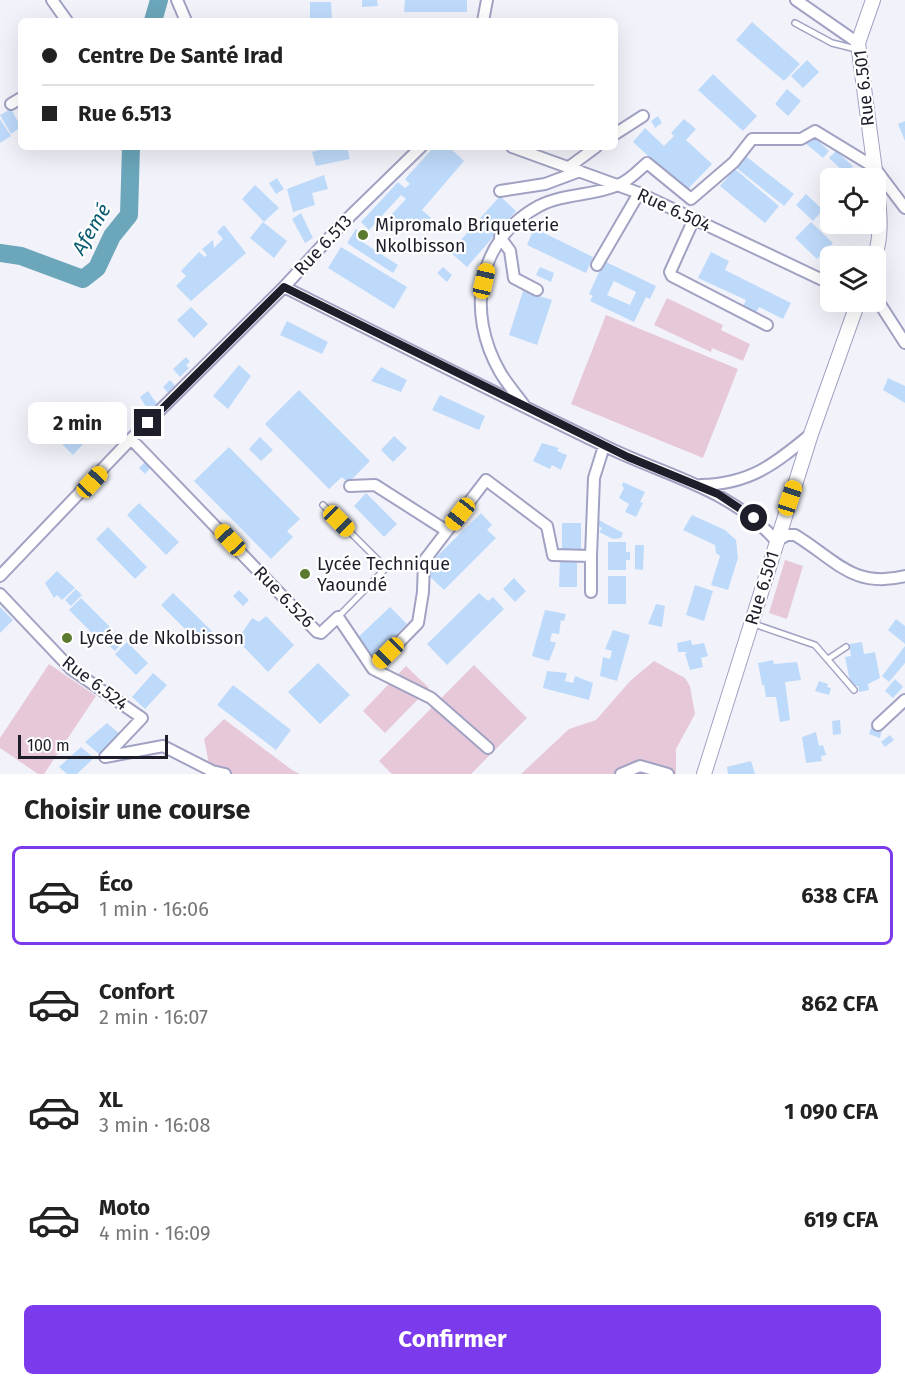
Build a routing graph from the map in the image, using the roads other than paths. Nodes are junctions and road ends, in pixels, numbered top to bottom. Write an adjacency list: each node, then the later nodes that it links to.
1 (52, 0): 6 (street)
2 (177, 0): 7 (street)
3 (487, 0): 8 (street)
4 (796, 0): 10 (street)
5 (873, 0): 10 (street, Rue 6.501)
6 (65, 18)
7 (185, 18)
8 (484, 18)
9 (795, 23): 10 (lane)
10 (858, 46): 20 (street, Rue 6.501)
11 (643, 116): 12 (street)
12 (618, 132)
13 (418, 150): 31 (street, Rue 6.513)
14 (521, 150): 17 (street, Rue 6.504)
15 (530, 150): 17 (street)
16 (592, 150): 18 (street)
17 (537, 155): 18 (street, Rue 6.504)
18 (568, 167): 21 (street, Rue 6.504)
19 (864, 168): 22 (street)
20 (874, 168)
21 (580, 171): 22 (street, Rue 6.504); 24 (street)
22 (619, 185): 25 (street, Rue 6.504); 28 (street)
23 (886, 188): 26 (street)
24 (500, 191)
25 (639, 193): 27 (street, Rue 6.504); 29 (street)
26 (905, 208)
27 (694, 219): 30 (street, Rue 6.504); 35 (street)
28 (500, 237): 32 (street); 37 (street)
29 (597, 265)
30 (820, 279)
31 (284, 287): 37 (street); 39 (street, Rue 6.513)
32 (537, 290)
33 (854, 312): 38 (street, Rue 6.501)
34 (885, 312): 36 (street)
35 (766, 325)
36 (905, 343)
37 (526, 407): 40 (street)
38 (811, 434): 41 (street); 45 (street, Rue 6.501)
39 (131, 440): 47 (street, Rue 6.513); 51 (street, Rue 6.526)
40 (604, 446): 41 (street); 46 (street)
41 (698, 485): 45 (street)
42 (350, 486): 44 (street)
43 (324, 506): 51 (lane, Rue 6.526)
44 (447, 531): 46 (street); 55 (street)
45 (776, 541): 48 (street); 52 (street, Rue 6.501)
46 (591, 556): 49 (street)
47 (0, 576)
48 (905, 576)
49 (591, 592)
50 (0, 594): 60 (street, Rue 6.524)
51 (338, 617): 55 (street, Rue 6.526)
52 (751, 622): 54 (lane); 63 (street, Rue 6.501)
53 (846, 647): 54 (lane)
54 (828, 659): 56 (lane)
55 (373, 669): 59 (street, Rue 6.526)
56 (854, 690)
57 (905, 700): 58 (street)
58 (878, 725)
59 (488, 748)
60 (225, 774)
61 (621, 774): 62 (street)
62 (668, 774)
63 (704, 774)

